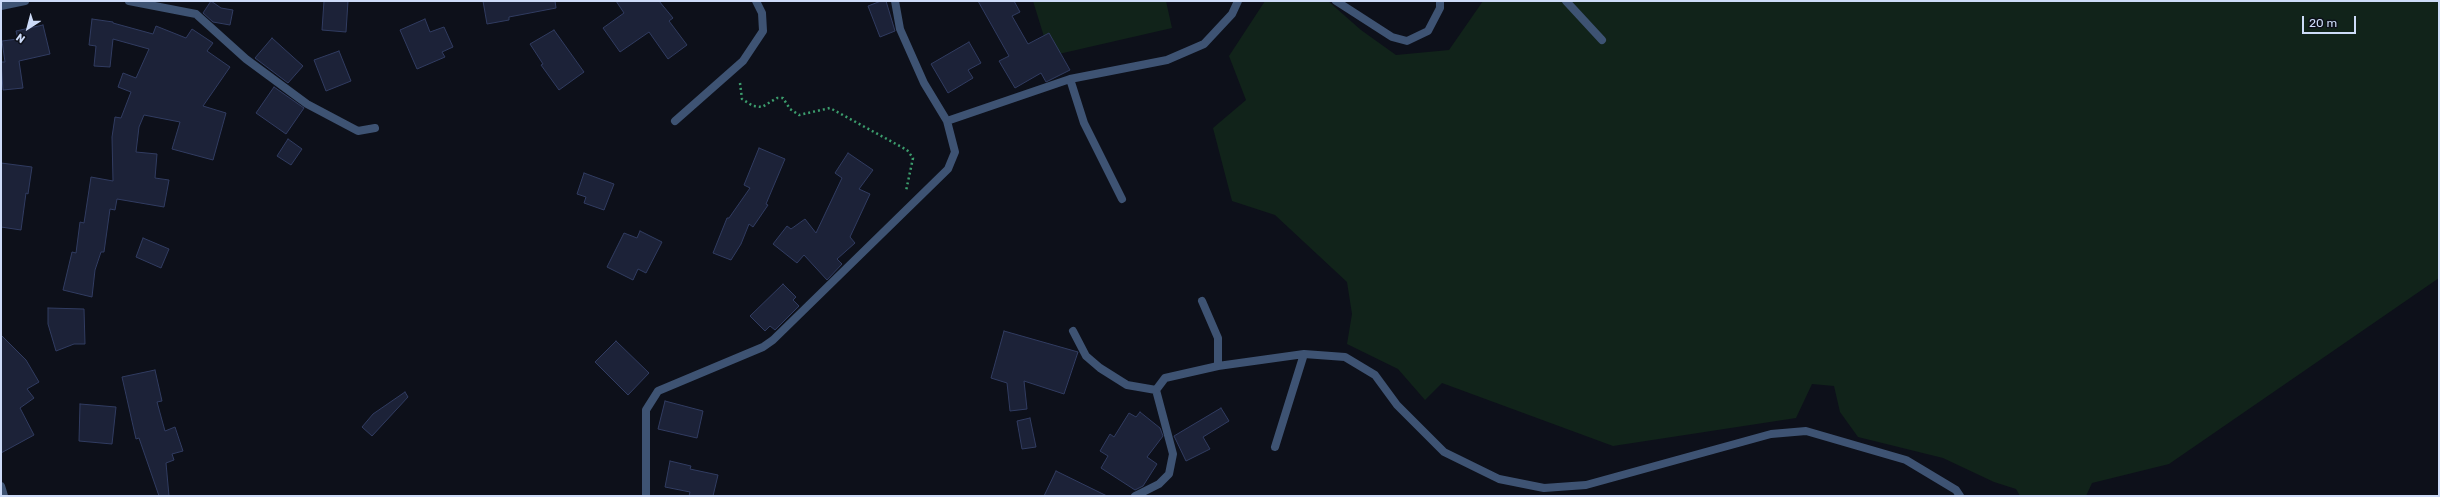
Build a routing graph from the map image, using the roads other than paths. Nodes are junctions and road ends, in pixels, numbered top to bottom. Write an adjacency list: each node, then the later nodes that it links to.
1 (25, 1): 9 (street)
2 (129, 1): 14 (street)
3 (756, 1): 12 (street)
4 (895, 1): 13 (street)
5 (1238, 1): 11 (street)
6 (1336, 1): 7 (street)
7 (1440, 1)
8 (1566, 1): 10 (street)
9 (1, 6)
10 (1602, 40)
11 (1070, 79): 13 (street); 15 (street)
12 (675, 121)
13 (947, 121): 23 (street)
14 (375, 128)
15 (1122, 199)
16 (1202, 301): 19 (street)
17 (1073, 331): 20 (street)
18 (1304, 354): 19 (street); 21 (street); 26 (street)
19 (1218, 366): 20 (street)
20 (1156, 390): 25 (street)
21 (1275, 447)
22 (1, 486): 24 (street)
23 (648, 495)
24 (4, 496)
25 (1135, 496)
26 (1960, 496)

